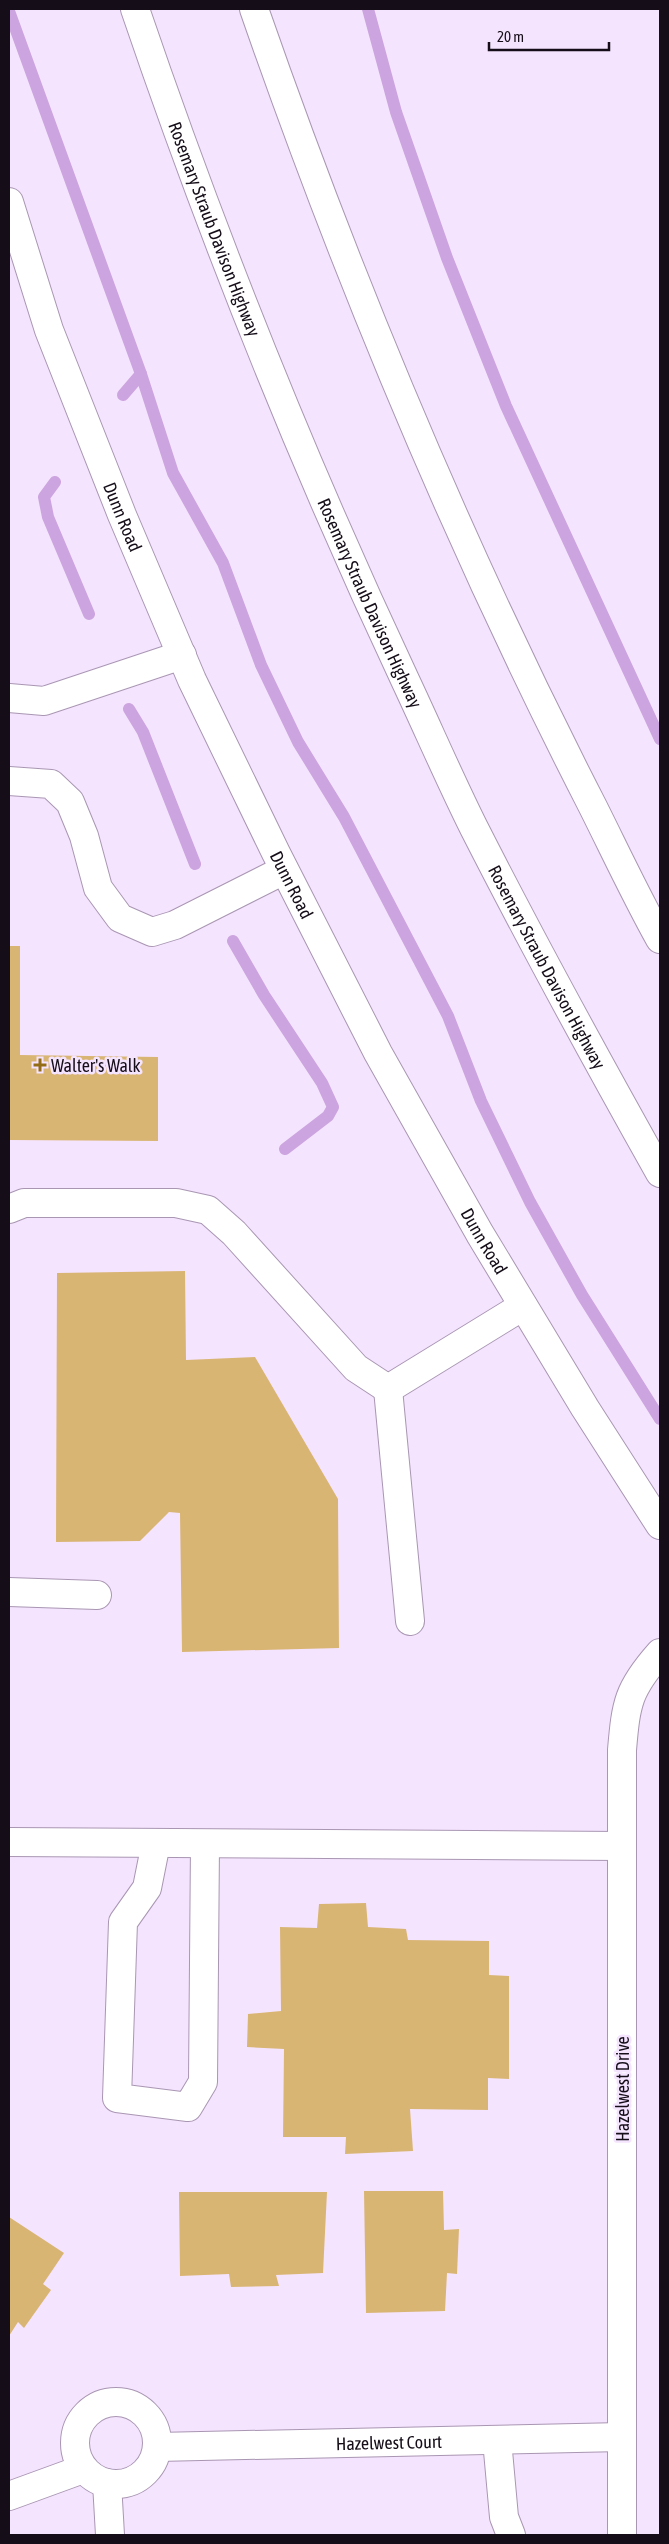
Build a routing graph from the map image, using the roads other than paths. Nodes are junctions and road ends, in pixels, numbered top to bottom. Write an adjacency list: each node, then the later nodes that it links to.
1 (135, 9): 10 (main road, Rosemary Straub Davison Highway)
2 (254, 9): 9 (main road)
3 (9, 202): 4 (main road, Dunn Road)
4 (14, 236): 5 (main road, Dunn Road)
5 (182, 655): 6 (main road); 8 (main road, Dunn Road)
6 (9, 698)
7 (9, 782): 8 (main road)
8 (284, 870): 12 (main road, Dunn Road)
9 (660, 939)
10 (660, 1172)
11 (9, 1209): 13 (main road)
12 (524, 1306): 13 (main road); 14 (main road, Dunn Road)
13 (388, 1388): 17 (main road)
14 (660, 1525)
15 (9, 1592): 16 (main road)
16 (97, 1595)
17 (410, 1621)
18 (660, 1653): 22 (main road, Hazelwest Drive)
19 (9, 1842): 20 (main road)
20 (156, 1843): 21 (main road); 21 (main road)
21 (205, 1844): 22 (main road)
22 (622, 1846): 23 (main road, Hazelwest Drive)
23 (622, 2437): 24 (main road, Hazelwest Court); 31 (main road, Hazelwest Drive)
24 (497, 2440): 25 (main road, Hazelwest Court); 30 (main road)
25 (157, 2447): 26 (main road); 27 (main road)
26 (83, 2469): 27 (main road); 28 (main road)
27 (107, 2483): 29 (main road)
28 (9, 2496)
29 (110, 2535)
30 (511, 2535)
31 (622, 2535)

